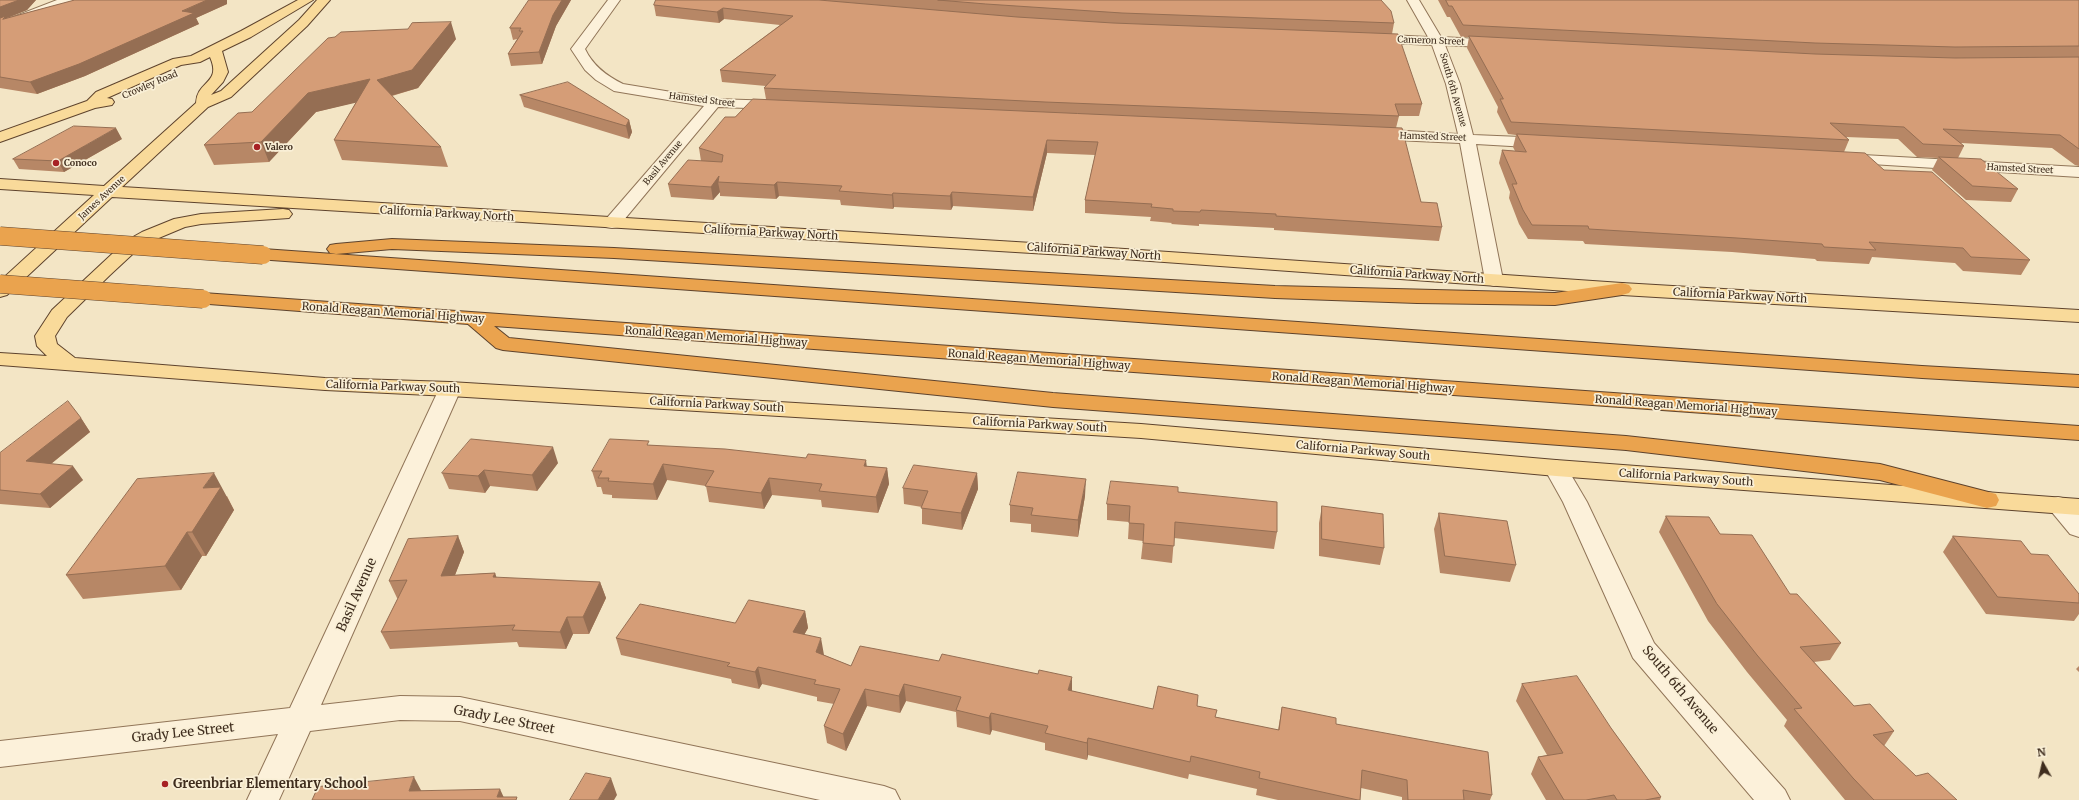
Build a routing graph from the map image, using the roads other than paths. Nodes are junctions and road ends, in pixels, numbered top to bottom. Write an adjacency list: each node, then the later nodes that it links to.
1 (68, 0): 6 (street)
2 (307, 0): 10 (main road)
3 (324, 0): 11 (main road, James Avenue)
4 (614, 0): 12 (street, Hamsted Street)
5 (1414, 0): 8 (street, South 6th Avenue)
6 (0, 26)
7 (1358, 38): 8 (street, Cameron Street)
8 (1438, 41): 9 (street, Cameron Street); 19 (street, South 6th Avenue)
9 (1509, 44)
10 (215, 49): 11 (main road); 13 (main road, James Avenue); 15 (main road, Crowley Road)
11 (251, 70): 13 (main road, James Avenue)
12 (714, 103): 14 (street, Hamsted Street); 26 (street, Basil Avenue)
13 (203, 104): 24 (main road, James Avenue)
14 (791, 106)
15 (40, 122): 16 (main road); 18 (main road, Crowley Road)
16 (0, 134)
17 (1355, 134): 19 (street, Hamsted Street)
18 (0, 137)
19 (1467, 138): 20 (street, Hamsted Street); 29 (street, South 6th Avenue)
20 (1562, 144)
21 (1832, 159): 22 (street, Hamsted Street)
22 (2079, 172)
23 (0, 184): 24 (main road, California Parkway North)
24 (109, 192): 25 (main road, California Parkway North); 32 (main road, James Avenue)
25 (374, 210): 26 (main road, California Parkway North); 36 (main road)
26 (612, 223): 29 (main road, California Parkway North)
27 (0, 236): 28 (highway, bridge)
28 (263, 255): 31 (highway); 37 (highway)
29 (1494, 280): 31 (main road, California Parkway North)
30 (0, 284): 34 (highway, Ronald Reagan Memorial Highway, bridge)
31 (1622, 289): 33 (main road, California Parkway North)
32 (0, 290)
33 (2079, 316)
34 (474, 319): 39 (highway, Ronald Reagan Memorial Highway); 41 (highway)
35 (0, 359): 36 (main road, California Parkway South)
36 (69, 364): 38 (main road, California Parkway South)
37 (2079, 381)
38 (450, 389): 40 (main road, California Parkway South); 44 (street, Basil Avenue)
39 (2079, 433)
40 (1556, 468): 41 (main road, California Parkway South); 48 (street, South 6th Avenue)
41 (1987, 500): 42 (main road, California Parkway South)
42 (2068, 506): 43 (street)
43 (2079, 528)
44 (299, 720): 45 (street, Grady Lee Street); 46 (street, Basil Avenue); 47 (street, Grady Lee Street)
45 (0, 754)
46 (263, 800)
47 (884, 800)
48 (1774, 800)

